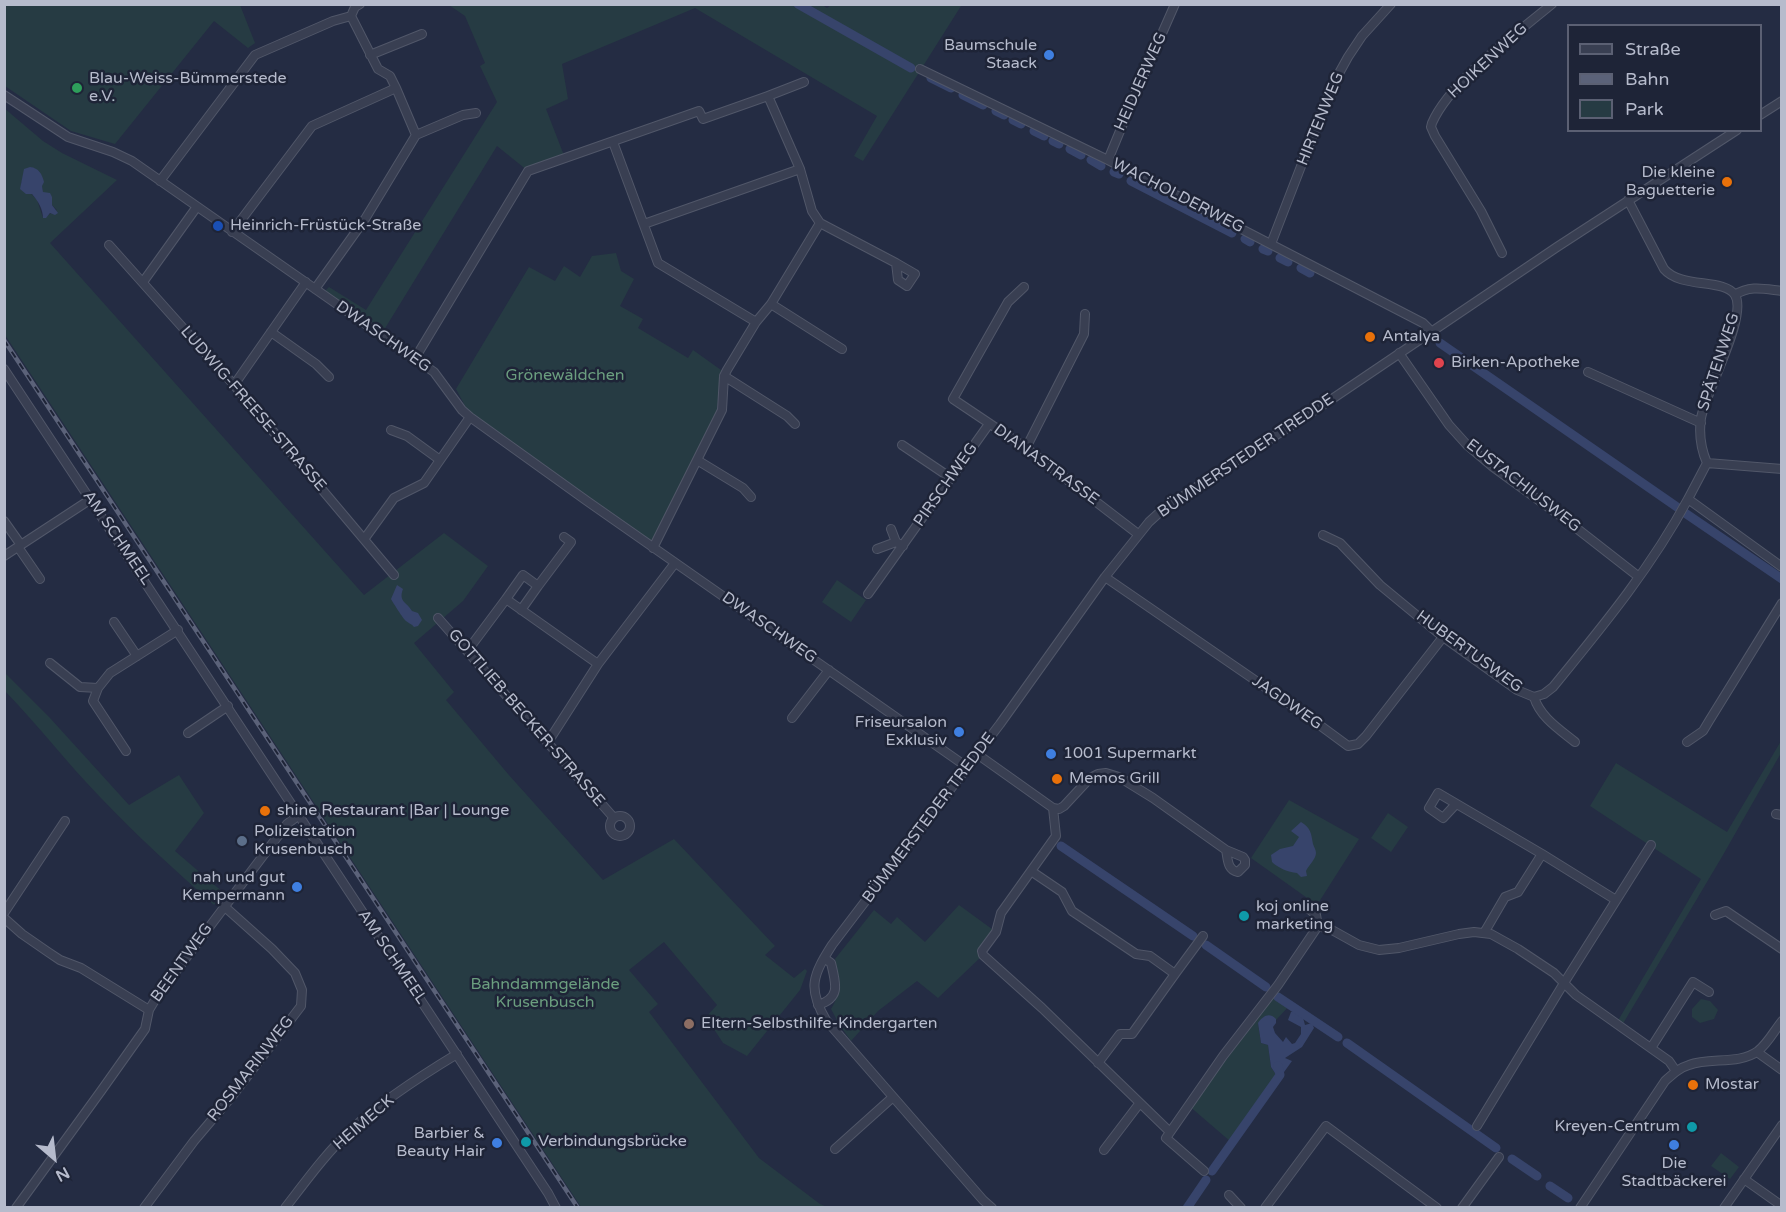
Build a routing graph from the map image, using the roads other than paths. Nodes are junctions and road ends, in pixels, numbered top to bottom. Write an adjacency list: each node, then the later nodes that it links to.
1 (360, 4): 5 (street)
2 (1175, 4): 19 (street, HEIDJERWEG)
3 (1391, 4): 27 (street, HIRTENWEG)
4 (1552, 4): 29 (street, HOIKENWEG)
5 (351, 16): 7 (street); 21 (street)
6 (422, 34): 7 (street)
7 (370, 55): 10 (street)
8 (920, 69): 19 (street, WACHOLDERWEG)
9 (804, 82): 12 (street)
10 (396, 88): 17 (street); 26 (street)
11 (4, 95): 21 (street, DWASCHWEG)
12 (768, 96): 18 (street); 20 (street)
13 (1782, 101): 15 (street)
14 (476, 113): 17 (street)
15 (1762, 114)
16 (1734, 132): 22 (street, BÜMMERSTEDER TREDDE)
17 (416, 135): 34 (street)
18 (613, 142): 25 (street); 44 (street)
19 (1108, 160): 27 (street, WACHOLDERWEG)
20 (800, 169): 24 (street); 25 (street)
21 (160, 181): 23 (street, DWASCHWEG)
22 (1628, 200): 36 (street, SPÄTENWEG); 40 (street, BÜMMERSTEDER TREDDE)
23 (196, 208): 26 (street, DWASCHWEG); 31 (street)
24 (820, 223): 30 (street); 37 (street)
25 (644, 224): 39 (street)
26 (232, 232): 32 (street, DWASCHWEG)
27 (1271, 244): 40 (street, WACHOLDERWEG)
28 (109, 245): 31 (street, LUDWIG-FREESE-STRASSE)
29 (1502, 253)
30 (896, 263)
31 (142, 282): 49 (street, LUDWIG-FREESE-STRASSE)
32 (306, 282): 34 (street, DWASCHWEG); 41 (street)
33 (1024, 287): 53 (street, DIANASTRASSE)
34 (315, 289): 44 (street, DWASCHWEG)
35 (1782, 291): 36 (street)
36 (1735, 295): 51 (street, SPÄTENWEG)
37 (771, 304): 39 (street); 42 (street)
38 (1084, 314): 56 (street)
39 (756, 322): 47 (street)
40 (1431, 331): 43 (street, BÜMMERSTEDER TREDDE)
41 (271, 332): 48 (street); 49 (street)
42 (842, 349)
43 (1399, 353): 67 (street, BÜMMERSTEDER TREDDE); 79 (street, EUSTACHIUSWEG)
44 (414, 360): 50 (street, DWASCHWEG)
45 (4, 369): 63 (street, AM SCHMEEL)
46 (1588, 372): 51 (street)
47 (724, 376): 52 (street); 58 (street)
48 (329, 377)
49 (234, 385): 70 (street, LUDWIG-FREESE-STRASSE)
50 (470, 417): 57 (street); 73 (street, DWASCHWEG)
51 (1701, 423): 59 (street, SPÄTENWEG)
52 (795, 424)
53 (989, 424): 56 (street, DIANASTRASSE); 61 (street, PIRSCHWEG)
54 (391, 430): 57 (street)
55 (902, 445): 61 (street)
56 (1026, 448): 67 (street, DIANASTRASSE)
57 (440, 460): 70 (street)
58 (697, 460): 62 (street); 73 (street)
59 (1707, 463): 60 (street); 64 (street)
60 (1782, 469)
61 (951, 478): 71 (street, PIRSCHWEG)
62 (751, 497)
63 (91, 499): 72 (street); 89 (street, AM SCHMEEL)
64 (1688, 499): 77 (street); 79 (street, HUBERTUSWEG)
65 (4, 520): 72 (street)
66 (891, 529): 71 (street, PIRSCHWEG)
67 (1138, 534): 80 (street, BÜMMERSTEDER TREDDE)
68 (1323, 535): 90 (street, HUBERTUSWEG)
69 (564, 537): 82 (street)
70 (365, 538): 78 (street, LUDWIG-FREESE-STRASSE)
71 (899, 544): 74 (street); 83 (street, PIRSCHWEG)
72 (20, 546): 75 (street); 81 (street)
73 (653, 548): 76 (street, DWASCHWEG)
74 (877, 549)
75 (4, 556)
76 (675, 563): 94 (street); 95 (street, DWASCHWEG)
77 (1782, 567)
78 (394, 575)
79 (1639, 577): 97 (street, HUBERTUSWEG)
80 (1105, 578): 90 (street, JAGDWEG); 105 (street, BÜMMERSTEDER TREDDE)
81 (40, 579)
82 (538, 586): 84 (street); 86 (street)
83 (868, 594)
84 (506, 599): 86 (street); 91 (street)
85 (1782, 603): 103 (street)
86 (521, 610): 94 (street)
87 (438, 618): 91 (street, GOTTLIEB-BECKER-STRASSE)
88 (114, 622): 92 (street)
89 (178, 630): 92 (street); 98 (street, AM SCHMEEL)
90 (1443, 637): 97 (street, HUBERTUSWEG)
91 (468, 650): 101 (street, GOTTLIEB-BECKER-STRASSE)
92 (137, 656): 96 (street)
93 (50, 663): 96 (street)
94 (598, 664): 101 (street)
95 (829, 670): 99 (street, DWASCHWEG); 106 (street, DWASCHWEG)
96 (98, 688): 104 (street)
97 (1534, 697): 102 (street)
98 (228, 706): 100 (street); 109 (street, AM SCHMEEL)
99 (792, 718)
100 (188, 733)
101 (548, 742): 110 (street, GOTTLIEB-BECKER-STRASSE)
102 (1575, 742)
103 (1687, 742)
104 (126, 751)
105 (977, 754): 106 (street, BÜMMERSTEDER TREDDE); 108 (street)
106 (966, 767): 126 (street, BÜMMERSTEDER TREDDE)
107 (1456, 804): 114 (street)
108 (1053, 808): 113 (street); 115 (street)
109 (299, 814): 117 (street, BEENTWEG); 135 (street, AM SCHMEEL)
110 (614, 819)
111 (65, 821): 119 (street)
112 (1651, 846): 116 (street)
113 (1226, 850)
114 (1542, 854): 116 (street); 123 (street)
115 (1031, 871): 127 (street); 136 (street)
116 (1616, 900): 128 (street)
117 (225, 907): 131 (street, BEENTWEG); 154 (street, ROSMARINWEG)
118 (1308, 908): 122 (street)
119 (4, 913)
120 (1715, 915): 125 (street)
121 (4, 918): 131 (street)
122 (1318, 926): 123 (street); 143 (street)
123 (1484, 933): 128 (street)
124 (1203, 936): 127 (street)
125 (1782, 949)
126 (824, 958): 130 (street, BÜMMERSTEDER TREDDE); 130 (street)
127 (1175, 974): 136 (street)
128 (1564, 983): 133 (street); 142 (street)
129 (1709, 992): 133 (street)
130 (816, 1001): 139 (street)
131 (149, 1010): 153 (street, BEENTWEG)
132 (1782, 1021): 134 (street)
133 (1651, 1048): 138 (street)
134 (1757, 1052): 137 (street); 138 (street)
135 (457, 1054): 155 (street, HEIMECK); 156 (street, AM SCHMEEL)
136 (1098, 1063): 140 (street)
137 (1782, 1070)
138 (1677, 1071): 151 (street)
139 (893, 1097): 144 (street); 150 (street)
140 (1139, 1104): 143 (street); 145 (street)
141 (1782, 1125): 148 (street)
142 (1477, 1126)
143 (1170, 1132): 147 (street)
144 (835, 1149)
145 (1104, 1150)
146 (1499, 1157): 161 (street)
147 (1204, 1172)
148 (1744, 1179): 152 (street); 162 (street)
149 (1229, 1195): 158 (street)
150 (985, 1204): 157 (street)
151 (1582, 1204)
152 (1782, 1206)
153 (16, 1208)
154 (144, 1208)
155 (285, 1208)
156 (556, 1208)
157 (992, 1208)
158 (1241, 1208)
159 (1265, 1208): 160 (street)
160 (1437, 1208)
161 (1462, 1208)
162 (1724, 1208)

